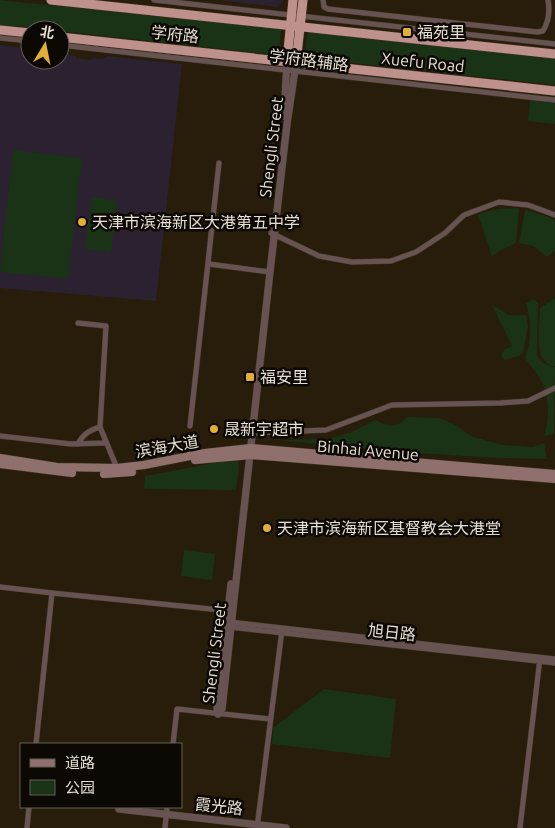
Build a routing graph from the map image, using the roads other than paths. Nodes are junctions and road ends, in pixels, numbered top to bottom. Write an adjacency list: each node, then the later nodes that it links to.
1 (51, 0): 8 (highway, 学府路)
2 (154, 0): 7 (street)
3 (293, 0): 8 (highway)
4 (303, 0): 9 (highway)
5 (322, 0): 6 (street)
6 (548, 0)
7 (169, 1): 8 (street)
8 (291, 20): 9 (highway, Xuefu Road); 18 (highway)
9 (301, 22): 15 (street); 17 (highway, Xuefu Road); 18 (highway)
10 (0, 30): 11 (highway)
11 (20, 32)
12 (0, 38): 14 (street)
13 (70, 38): 18 (highway, 学府路)
14 (20, 40)
15 (555, 44)
16 (70, 46): 18 (street, 学府路辅路)
17 (555, 54)
18 (292, 66): 19 (highway, Xuefu Road); 20 (street, 学府路辅路); 23 (street, Shengli Street)
19 (555, 91)
20 (555, 100)
21 (219, 163): 24 (street)
22 (555, 215): 23 (street)
23 (273, 233): 25 (street, Shengli Street)
24 (209, 264): 25 (street); 28 (street)
25 (268, 272): 30 (street, Shengli Street); 34 (street, Shengli Street)
26 (78, 322): 29 (street)
27 (555, 388): 30 (street)
28 (190, 426)
29 (100, 427): 32 (street); 33 (street)
30 (253, 433): 34 (street, Shengli Street)
31 (0, 436): 33 (street)
32 (106, 443): 33 (street); 37 (street)
33 (78, 444)
34 (249, 452): 36 (main road, Binhai Avenue); 37 (main road, 滨海大道); 38 (main road, 滨海大道); 39 (main road, Binhai Avenue); 42 (street, Shengli Street)
35 (0, 458): 37 (main road, 滨海大道)
36 (0, 464)
37 (117, 468)
38 (552, 474)
39 (555, 480)
40 (0, 587): 41 (street)
41 (52, 593): 42 (street); 50 (street)
42 (231, 611): 43 (street, Shengli Street)
43 (230, 624): 44 (street, 旭日路); 48 (street, Shengli Street)
44 (282, 630): 45 (street, 旭日路); 49 (street)
45 (540, 659): 46 (street, 旭日路); 47 (street, 旭日路); 59 (street)
46 (555, 659)
47 (555, 663)
48 (218, 714): 49 (street); 51 (street)
49 (270, 719): 55 (street)
50 (36, 743)
51 (173, 743)
52 (29, 808): 56 (street)
53 (119, 810): 54 (street, 霞光路)
54 (166, 813): 55 (street, 霞光路); 57 (street)
55 (258, 827): 58 (street, 霞光路)
56 (27, 828)
57 (165, 828)
58 (286, 828)
59 (520, 828)

